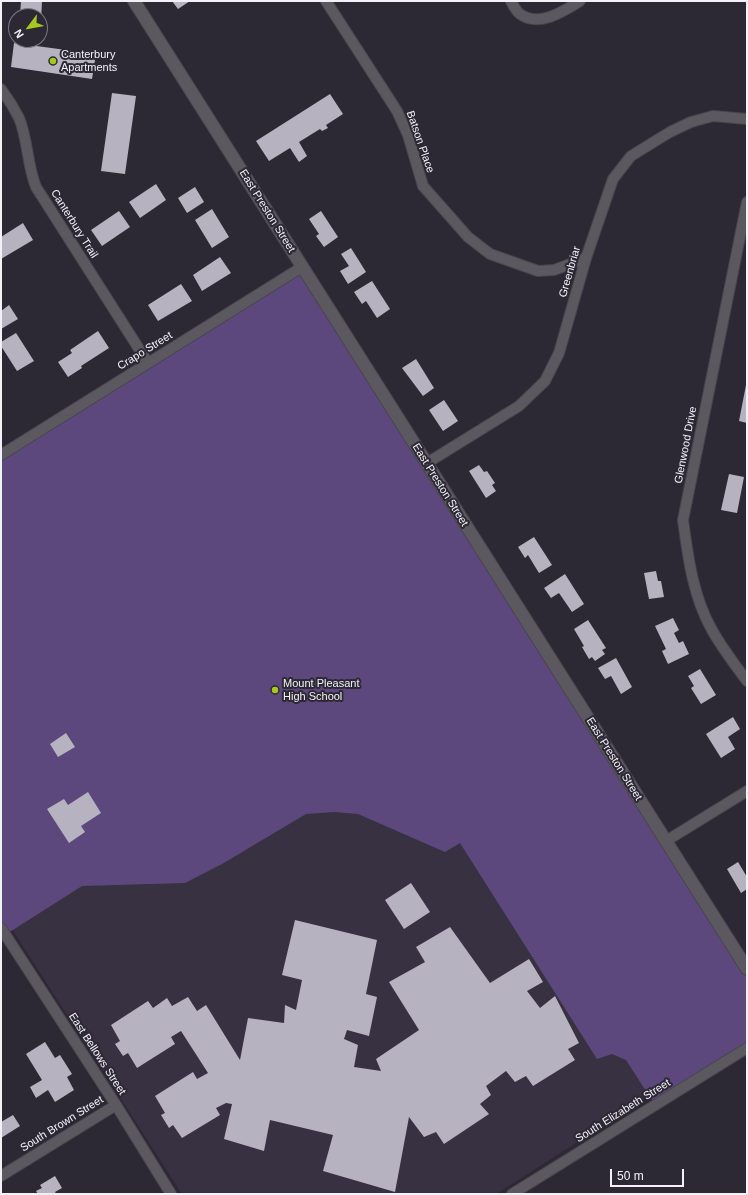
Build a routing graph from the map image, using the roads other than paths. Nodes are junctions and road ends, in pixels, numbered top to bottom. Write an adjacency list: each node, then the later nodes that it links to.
1 (134, 1): 9 (street, East Preston Street)
2 (326, 1): 8 (street, Batson Place)
3 (511, 1): 4 (street)
4 (580, 1)
5 (1, 89): 10 (street, Canterbury Trail)
6 (747, 119): 8 (street, Greenbriar)
7 (747, 202): 13 (street, Glenwood Drive)
8 (586, 258): 12 (street, Greenbriar)
9 (302, 267): 10 (street, Crapo Street); 12 (street, East Preston Street)
10 (148, 363): 11 (street, Crapo Street)
11 (1, 455)
12 (427, 463): 15 (street, East Preston Street)
13 (747, 682)
14 (747, 791): 15 (street)
15 (666, 841): 17 (street, East Preston Street)
16 (1, 928): 19 (street, East Bellows Street)
17 (747, 969)
18 (747, 1048): 22 (street, South Elizabeth Street)
19 (116, 1105): 20 (street, South Brown Street); 21 (street, East Bellows Street)
20 (1, 1176)
21 (171, 1194)
22 (512, 1194)

